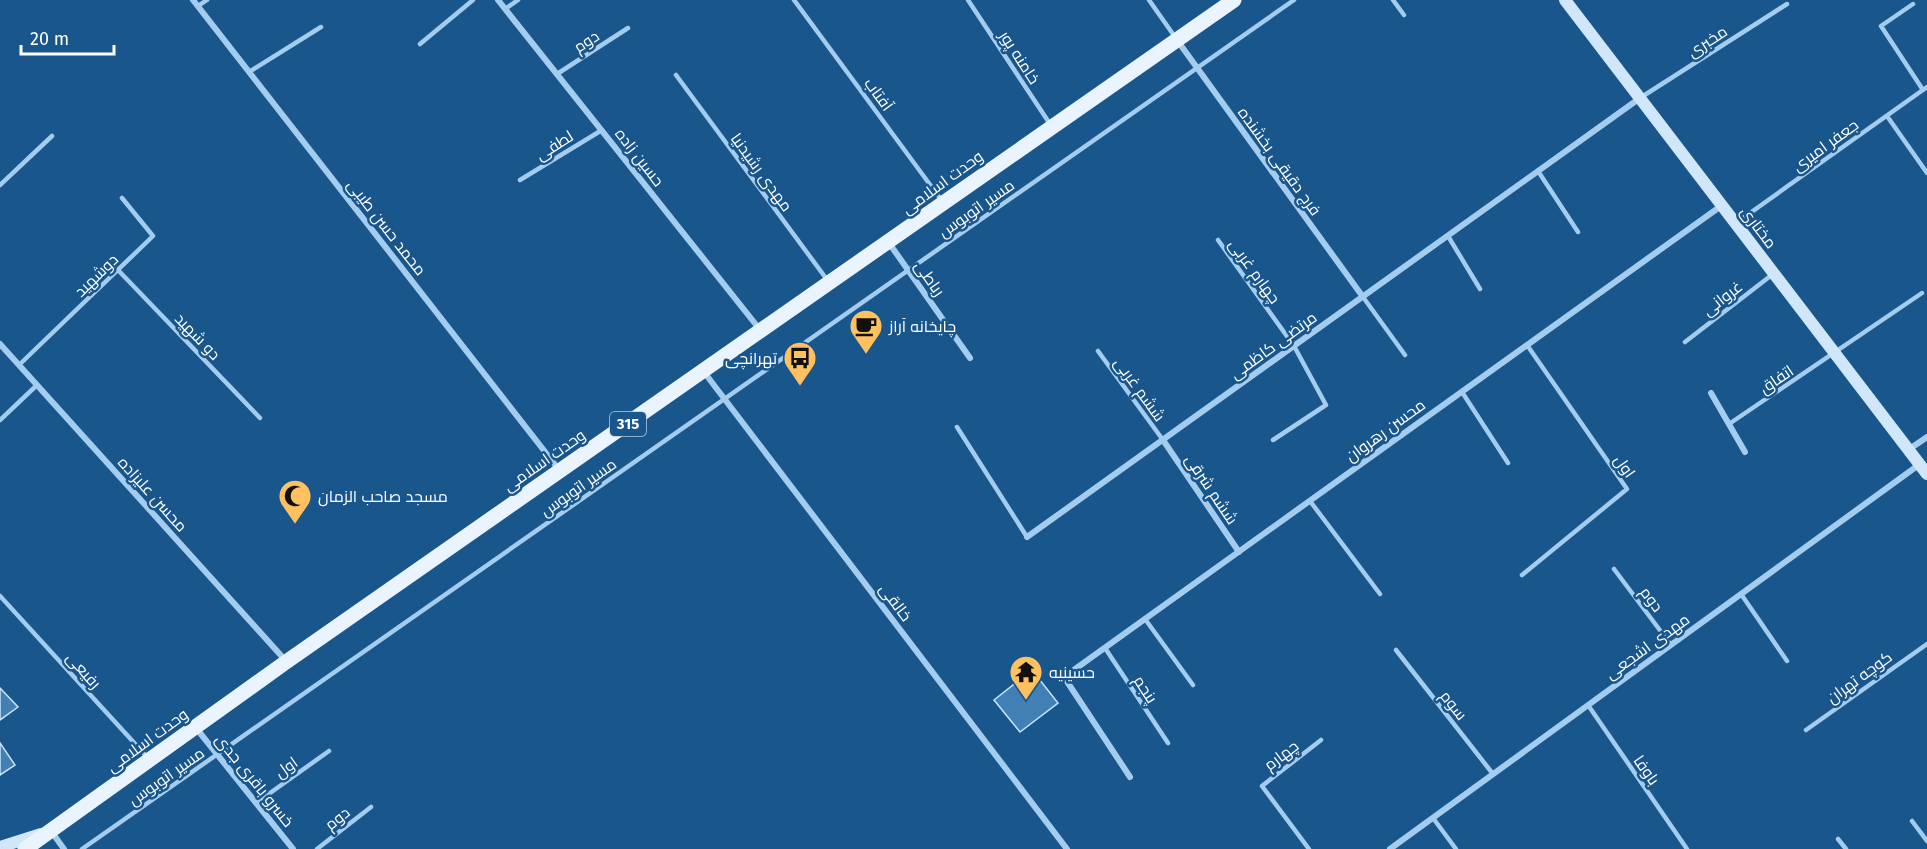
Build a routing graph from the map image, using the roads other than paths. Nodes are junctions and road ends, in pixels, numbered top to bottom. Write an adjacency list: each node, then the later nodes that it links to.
1 (193, 0): 15 (street, محمد حسن طیبی)
2 (207, 0): 15 (lane)
3 (472, 0): 21 (lane)
4 (498, 0): 16 (street, حسین زاده)
5 (518, 0): 16 (lane)
6 (795, 0): 37 (lane, آفتاب)
7 (968, 0): 29 (lane, خامنه پور)
8 (1149, 0): 20 (lane)
9 (1233, 0): 20 (main road, وحدت اسلامی / 315)
10 (1294, 0): 22 (lane, مسیر اتوبوس)
11 (1393, 0): 17 (lane)
12 (1565, 0): 27 (main road, مختاری)
13 (1786, 4): 27 (lane, مخبری)
14 (1913, 4): 26 (lane)
15 (198, 6): 23 (street, محمد حسن طیبی)
16 (505, 9): 24 (street, حسین زاده)
17 (1404, 15)
18 (321, 27): 23 (lane)
19 (628, 28): 24 (lane, دوم)
20 (1177, 39): 22 (street, فرج دقیقی بخشنده); 29 (main road, وحدت اسلامی / 315)
21 (420, 44)
22 (1197, 68): 45 (lane, مسیر اتوبوس); 50 (street, فرج دقیقی بخشنده)
23 (249, 72): 77 (street, محمد حسن طیبی)
24 (557, 74): 30 (street, حسین زاده)
25 (676, 75): 47 (lane, مهدی رشیدنیا)
26 (1925, 88): 28 (lane, جعفر امیری)
27 (1640, 98): 32 (street, مرتضی کاظمی); 38 (main road, مختاری)
28 (1887, 116): 33 (lane); 39 (lane, جعفر امیری)
29 (1051, 127): 37 (main road, وحدت اسلامی / 315)
30 (602, 130): 34 (lane, لطفی); 51 (street, حسین زاده)
31 (52, 136): 35 (lane)
32 (1538, 171): 40 (lane); 41 (street, مرتضی کاظمی)
33 (1927, 172)
34 (520, 180)
35 (0, 185)
36 (122, 198): 44 (lane, دوشهید)
37 (944, 203): 43 (main road, وحدت اسلامی / 315)
38 (1722, 205): 39 (main road, مختاری); 54 (street, محسن رهروان)
39 (1736, 224): 46 (main road, مختاری)
40 (1578, 232)
41 (1448, 236): 48 (lane); 50 (street, مرتضی کاظمی)
42 (1218, 240): 55 (lane, چهارم غربی)
43 (889, 243): 45 (street, رباطی); 47 (main road, وحدت اسلامی / 315)
44 (118, 270): 60 (lane, دوشهید); 66 (lane, دو شهید)
45 (908, 271): 59 (street, رباطی); 65 (lane, مسیر اتوبوس)
46 (1774, 273): 52 (lane, غروانی); 57 (main road, مختاری)
47 (829, 284): 51 (main road, وحدت اسلامی / 315)
48 (1480, 289)
49 (1922, 293): 57 (lane, اتفاق)
50 (1363, 297): 55 (street, مرتضی کاظمی); 58 (lane)
51 (761, 331): 61 (main road, وحدت اسلامی / 315)
52 (1685, 342)
53 (0, 344): 60 (street, محسن علیزاده)
54 (1527, 345): 63 (street, محسن رهروان); 82 (lane, اول)
55 (1294, 346): 71 (street, مرتضی کاظمی); 72 (lane, چهارم غربی)
56 (1098, 351): 71 (lane, ششم غربی)
57 (1835, 353): 68 (lane, اتفاق); 73 (main road, مختاری)
58 (1406, 355)
59 (970, 358)
60 (20, 365): 62 (street, محسن علیزاده)
61 (704, 371): 65 (street, خالقی); 77 (main road, وحدت اسلامی / 315)
62 (37, 385): 67 (lane); 92 (street, محسن علیزاده)
63 (1461, 392): 75 (lane); 78 (street, محسن رهروان)
64 (1711, 393): 68 (street)
65 (725, 399): 100 (lane, مسیر اتوبوس); 117 (street, خالقی)
66 (261, 418)
67 (0, 420)
68 (1729, 424): 74 (street)
69 (957, 427): 79 (lane, مرتضی کاظمی)
70 (1927, 437): 73 (street)
71 (1163, 440): 79 (street, مرتضی کاظمی); 80 (street, ششم شرقی)
72 (1272, 440)
73 (1908, 450): 76 (main road, مختاری)
74 (1746, 452)
75 (1508, 462)
76 (1923, 469): 84 (street, مهدی اشجعی)
77 (560, 471): 92 (main road, وحدت اسلامی / 315)
78 (1310, 501): 80 (street, محسن رهروان); 83 (lane)
79 (1028, 537)
80 (1239, 552): 86 (street, محسن رهروان)
81 (1614, 568): 88 (lane, دوم)
82 (1522, 575)
83 (1380, 594)
84 (1741, 594): 88 (street, مهدی اشجعی); 91 (lane)
85 (0, 596): 101 (lane, رفیعی)
86 (1145, 619): 89 (street, محسن رهروان); 93 (lane)
87 (1927, 644): 96 (lane, کوچه تهران)
88 (1671, 645): 94 (street, مهدی اشجعی)
89 (1105, 648): 98 (lane, پنجم); 103 (street, محسن رهروان)
90 (1396, 650): 102 (lane, سوم)
91 (1787, 661)
92 (286, 662): 95 (main road, وحدت اسلامی / 315)
93 (1193, 685)
94 (1588, 705): 102 (street, مهدی اشجعی); 121 (lane, باوفا)
95 (195, 727): 100 (street, خسرو باقری جدی); 101 (main road, وحدت اسلامی / 315)
96 (1806, 730)
97 (1321, 740): 118 (lane, چهارم)
98 (1168, 743)
99 (329, 751): 104 (lane, اول)
100 (218, 754): 104 (street, خسرو باقری جدی); 114 (lane, مسیر اتوبوس)
101 (150, 760): 108 (main road, وحدت اسلامی / 315)
102 (1493, 774): 106 (street, مهدی اشجعی)
103 (1130, 777)
104 (256, 802): 115 (street, خسرو باقری جدی)
105 (371, 807): 116 (lane, دوم)
106 (1432, 818): 119 (street, مهدی اشجعی); 120 (lane)
107 (1912, 821): 110 (lane)
108 (50, 831): 111 (main road); 112 (main road, وحدت اسلامی / 315); 113 (street)
109 (1838, 839): 122 (lane)
110 (1927, 840)
111 (0, 847)
112 (25, 849)
113 (64, 849)
114 (82, 849)
115 (293, 849)
116 (317, 849)
117 (1067, 849)
118 (1309, 849)
119 (1390, 849)
120 (1456, 849)
121 (1687, 849)
122 (1846, 849)

